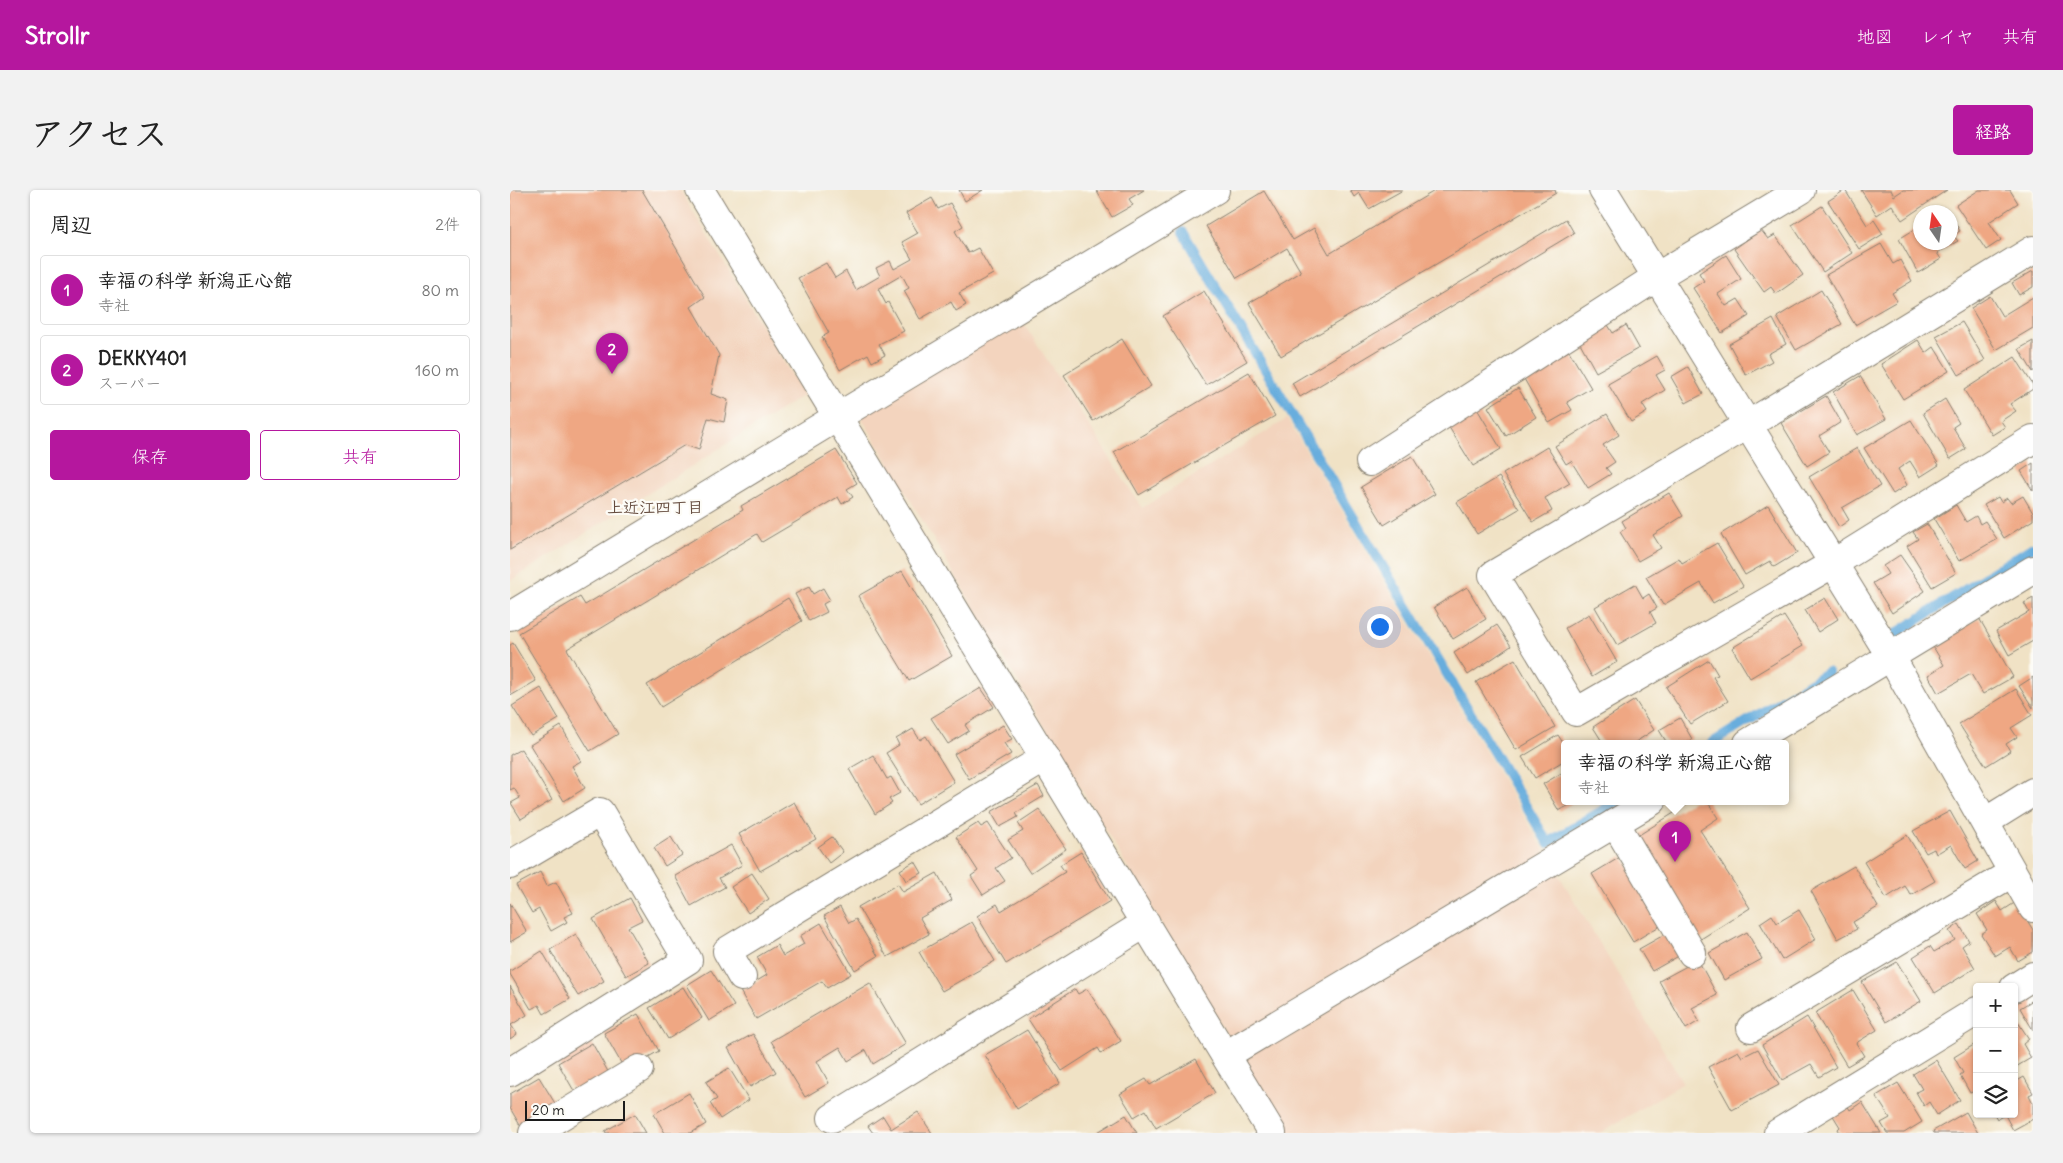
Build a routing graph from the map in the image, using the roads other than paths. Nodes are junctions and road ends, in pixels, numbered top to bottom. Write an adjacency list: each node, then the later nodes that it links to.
1 (700, 190): 7 (street)
2 (1215, 190): 7 (street)
3 (1603, 190): 6 (street)
4 (1800, 190): 6 (street)
5 (2033, 250): 8 (street)
6 (1658, 276): 8 (street); 10 (street)
7 (838, 416): 13 (street); 16 (street)
8 (1749, 424): 11 (street); 11 (street)
9 (2033, 439): 11 (street)
10 (1370, 462)
11 (1834, 563): 14 (street)
12 (2033, 570): 14 (street)
13 (510, 616)
14 (1891, 657): 15 (street); 19 (street)
15 (1753, 740)
16 (1045, 758): 24 (street); 27 (street)
17 (2033, 792): 19 (street)
18 (1646, 805): 20 (street)
19 (1985, 822): 22 (street)
20 (1615, 824): 25 (street); 31 (street)
21 (510, 865): 33 (street)
22 (2012, 873): 23 (street); 30 (street)
23 (2033, 908)
24 (1146, 923): 31 (street); 34 (street)
25 (1692, 953)
26 (2033, 976): 28 (street)
27 (742, 977)
28 (2018, 985)
29 (1973, 1013): 37 (street)
30 (1752, 1028)
31 (1226, 1055): 36 (street)
32 (639, 1068): 35 (street)
33 (510, 1072)
34 (832, 1118)
35 (533, 1133)
36 (1272, 1133)
37 (1778, 1133)

